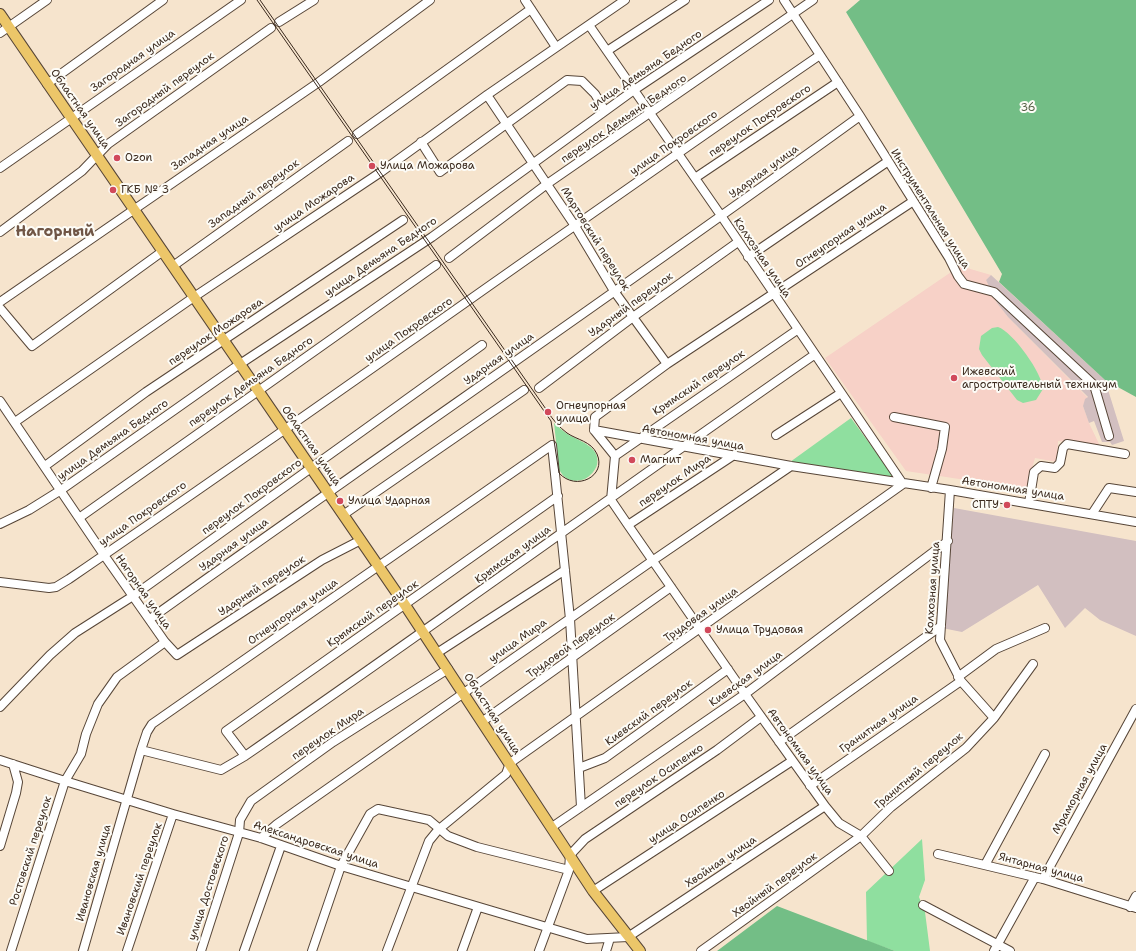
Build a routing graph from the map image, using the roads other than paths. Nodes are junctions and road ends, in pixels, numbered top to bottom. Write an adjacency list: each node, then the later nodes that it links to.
1 (47, 0): 17 (street)
2 (163, 0): 24 (street)
3 (241, 0): 30 (street, Загородная улица)
4 (314, 0): 15 (street)
5 (430, 0): 43 (street, Западная улица)
6 (525, 0): 12 (street)
7 (625, 0): 16 (street, улица Можарова)
8 (685, 0): 21 (street)
9 (769, 0): 25 (street, улица Демьяна Бедного)
10 (784, 0): 14 (street, Инструментальная улица)
11 (813, 0): 14 (street, переулок Демьяна Бедного)
12 (531, 9): 20 (street); 32 (street)
13 (0, 14): 17 (main road, Областная улица)
14 (793, 15): 22 (street, Инструментальная улица); 28 (street, переулок Демьяна Бедного)
15 (279, 22)
16 (588, 25): 20 (street, улица Можарова); 21 (street, Колхозная улица)
17 (8, 27): 19 (street); 24 (main road, Областная улица)
18 (271, 28): 36 (street, Загородный переулок)
19 (0, 33)
20 (556, 47): 26 (street, улица Можарова)
21 (607, 51): 25 (street, Колхозная улица)
22 (820, 56): 23 (street, Инструментальная улица); 35 (street, улица Покровского)
23 (838, 82): 29 (street, Инструментальная улица); 40 (street, переулок Покровского)
24 (47, 84): 30 (main road, Областная улица)
25 (634, 90): 27 (street, улица Демьяна Бедного); 28 (street, Колхозная улица)
26 (487, 95): 31 (street, Мартовский переулок); 34 (street, улица Можарова)
27 (605, 110): 31 (street); 38 (street, улица Демьяна Бедного)
28 (651, 114): 35 (street, Колхозная улица); 41 (street, переулок Демьяна Бедного)
29 (860, 116): 37 (street, Инструментальная улица); 44 (street, Ударная улица)
30 (72, 117): 36 (main road, Областная улица); 39 (street, Загородная улица)
31 (507, 124): 34 (street); 38 (street, Мартовский переулок)
32 (357, 134)
33 (348, 141): 53 (street, Западный переулок)
34 (421, 142): 56 (street, улица Можарова)
35 (678, 153): 40 (street, Колхозная улица); 46 (street, улица Покровского)
36 (98, 155): 43 (main road, Областная улица); 47 (street, Загородный переулок)
37 (887, 162): 42 (street, Инструментальная улица); 50 (street)
38 (532, 164): 41 (street, Мартовский переулок); 64 (street, улица Демьяна Бедного)
39 (0, 168)
40 (695, 178): 44 (street, Колхозная улица)
41 (547, 184): 46 (street, Мартовский переулок); 51 (street, переулок Демьяна Бедного)
42 (912, 202): 55 (street, Огнеупорная улица); 76 (street, Инструментальная улица)
43 (134, 209): 49 (main road, Областная улица); 57 (street, Западная улица)
44 (722, 216): 48 (street, Колхозная улица); 54 (street, Ударная улица)
45 (402, 220): 61 (street, переулок Можарова)
46 (574, 226): 54 (street, Мартовский переулок); 73 (street, улица Покровского)
47 (0, 232)
48 (738, 242): 50 (street, Колхозная улица); 59 (street, Ударный переулок)
49 (163, 251): 53 (main road, Областная улица); 58 (street)
50 (748, 257): 55 (street, Колхозная улица)
51 (449, 258)
52 (436, 265): 67 (street, переулок Демьяна Бедного)
53 (173, 266): 56 (main road, Областная улица)
54 (614, 291): 59 (street, Мартовский переулок); 89 (street, Ударная улица)
55 (773, 295): 60 (street, Колхозная улица); 65 (street, Огнеупорная улица)
56 (194, 297): 61 (main road, Областная улица); 72 (street, улица Можарова)
57 (0, 302)
58 (0, 308)
59 (633, 317): 65 (street, Мартовский переулок); 66 (street, Ударный переулок)
60 (797, 330): 63 (street, Колхозная улица); 77 (street, Крымский переулок)
61 (224, 340): 64 (main road, Областная улица); 82 (street, переулок Можарова)
62 (482, 345): 84 (street, переулок Покровского)
63 (814, 355): 69 (street, Колхозная улица); 78 (street, Крымская улица)
64 (241, 364): 67 (main road, Областная улица); 87 (street, улица Демьяна Бедного)
65 (667, 364): 74 (street, Огнеупорная улица)
66 (539, 388)
67 (258, 390): 73 (main road, Областная улица); 96 (street, переулок Демьяна Бедного)
68 (524, 390): 95 (street)
69 (841, 393): 75 (street); 85 (street, Колхозная улица)
70 (0, 401): 72 (street, Нагорная улица)
71 (894, 417): 86 (street)
72 (15, 422): 82 (street, Нагорная улица)
73 (284, 429): 84 (main road, Областная улица); 103 (street, улица Покровского)
74 (594, 430): 77 (street, Автономная улица); 81 (street)
75 (776, 434)
76 (1109, 436)
77 (636, 439): 78 (street, Автономная улица); 81 (street, Крымский переулок)
78 (682, 447): 80 (street, Автономная улица); 92 (street, Крымская улица)
79 (1125, 454): 93 (street)
80 (734, 455): 83 (street, Автономная улица); 99 (street, переулок Мира)
81 (615, 456): 92 (street)
82 (45, 466): 87 (street, Нагорная улица)
83 (791, 466): 85 (street, Автономная улица); 104 (street, улица Мира)
84 (311, 468): 89 (main road, Областная улица); 109 (street, переулок Покровского)
85 (903, 484): 86 (street, Автономная улица); 115 (street, Трудовая улица)
86 (931, 488): 88 (street, Автономная улица)
87 (61, 490): 96 (street, Нагорная улица); 98 (street, улица Демьяна Бедного)
88 (950, 490): 93 (street, Автономная улица); 102 (street, Колхозная улица)
89 (328, 492): 95 (main road, Областная улица); 111 (street, Ударная улица)
90 (1136, 492): 94 (street)
91 (558, 496): 100 (street); 105 (street, Огнеупорная улица); 110 (street, Крымский переулок)
92 (611, 500): 99 (street, Автономная улица); 100 (street, Крымская улица)
93 (1029, 503): 94 (street, Автономная улица)
94 (1092, 514): 97 (street, Автономная улица)
95 (343, 515): 101 (main road, Областная улица)
96 (79, 518): 103 (street, Нагорная улица)
97 (1136, 522)
98 (0, 524)
99 (628, 526): 104 (street, Автономная улица)
100 (561, 534): 106 (street); 116 (street, Крымская улица)
101 (361, 540): 105 (main road, Областная улица); 119 (street, Ударный переулок)
102 (948, 541): 113 (street, Колхозная улица); 126 (street, Киевская улица)
103 (104, 555): 107 (street, улица Покровского); 109 (street, Нагорная улица)
104 (652, 561): 108 (street, Автономная улица); 112 (street, улица Мира)
105 (378, 567): 110 (main road, Областная улица); 134 (street, Огнеупорная улица)
106 (565, 570): 112 (street); 118 (street)
107 (0, 582)
108 (672, 587): 115 (street, Автономная улица); 120 (street, Трудовой переулок)
109 (133, 596): 111 (street, Нагорная улица); 127 (street, переулок Покровского)
110 (405, 605): 116 (main road, Областная улица); 136 (street, Крымский переулок)
111 (150, 619): 117 (street, Нагорная улица)
112 (570, 619): 120 (street); 125 (street, улица Мира)
113 (941, 626): 124 (street, Колхозная улица); 133 (street)
114 (1045, 628): 124 (street, Гранитная улица)
115 (701, 629): 123 (street, Автономная улица); 130 (street, Трудовая улица)
116 (423, 632): 118 (main road, Областная улица); 136 (street, Крымская улица)
117 (165, 642): 119 (street, Нагорная улица); 142 (street, Ростовский переулок)
118 (437, 653): 122 (main road, Областная улица)
119 (177, 655)
120 (571, 659): 130 (street); 132 (street, Трудовой переулок)
121 (1032, 664): 131 (street, Гранитный переулок)
122 (448, 669): 125 (main road, Областная улица); 150 (street, переулок Мира)
123 (728, 669): 126 (street, Автономная улица); 141 (street, Киевский переулок)
124 (959, 679): 131 (street, Колхозная улица); 143 (street, Гранитная улица)
125 (464, 693): 132 (main road, Областная улица); 152 (street, улица Мира)
126 (745, 694): 129 (street, Автономная улица); 146 (street, Киевская улица)
127 (0, 707)
128 (1136, 709): 161 (street, Мраморная улица)
129 (761, 716): 133 (street, Автономная улица); 156 (street, переулок Осипенко)
130 (575, 718): 139 (street, Трудовая улица); 141 (street)
131 (994, 718): 151 (street, Гранитный переулок)
132 (483, 722): 139 (main road, Областная улица)
133 (779, 742): 138 (street, Автономная улица)
134 (141, 750): 136 (street, Крымская улица); 144 (street, Огнеупорная улица)
135 (1045, 754): 157 (street)
136 (245, 756)
137 (0, 760): 140 (street, Александровская улица)
138 (792, 761): 143 (street, Автономная улица); 163 (street, улица Осипенко)
139 (510, 763): 148 (main road, Областная улица); 149 (street)
140 (14, 764): 142 (street, Александровская улица); 153 (street)
141 (579, 768): 146 (street)
142 (65, 782): 144 (street, Александровская улица); 172 (street, Ростовский переулок)
143 (810, 786): 145 (street, Автономная улица)
144 (126, 800): 147 (street, Александровская улица); 173 (street, Ивановская улица)
145 (826, 806): 151 (street, Автономная улица); 169 (street, Хвойная улица)
146 (581, 807): 148 (street, Киевская улица)
147 (173, 814): 150 (street, Александровская улица); 174 (street, Ивановский переулок)
148 (552, 827): 156 (main road, Областная улица)
149 (438, 830): 158 (street); 159 (street); 162 (street)
150 (239, 832): 152 (street, Александровская улица); 175 (street, улица Достоевского)
151 (861, 836): 160 (street, Автономная улица); 183 (street, Хвойный переулок)
152 (261, 838): 154 (street, Александровская улица)
153 (0, 846)
154 (281, 846): 158 (street, Александровская улица); 176 (street)
155 (938, 854): 157 (street, Янтарная улица)
156 (570, 855): 159 (street); 163 (main road, Областная улица)
157 (986, 865): 161 (street, Янтарная улица)
158 (341, 866): 162 (street, Александровская улица); 177 (street)
159 (569, 870): 168 (street)
160 (889, 871)
161 (1039, 878): 167 (street, Янтарная улица); 171 (street, Мраморная улица)
162 (412, 887): 166 (street, Александровская улица); 178 (street)
163 (593, 891): 169 (main road, Областная улица)
164 (1136, 896): 167 (street)
165 (923, 905): 171 (street)
166 (478, 907): 168 (street, Александровская улица); 179 (street)
167 (1133, 907)
168 (548, 928): 170 (street, Александровская улица); 180 (street)
169 (628, 937): 170 (street, Александровская улица); 182 (main road, Областная улица)
170 (610, 938): 181 (street)
171 (996, 948): 184 (street)
172 (11, 951)
173 (83, 951)
174 (127, 951)
175 (201, 951)
176 (244, 951)
177 (312, 951)
178 (387, 951)
179 (462, 951)
180 (539, 951)
181 (606, 951)
182 (640, 951)
183 (701, 951)
184 (1010, 951)

